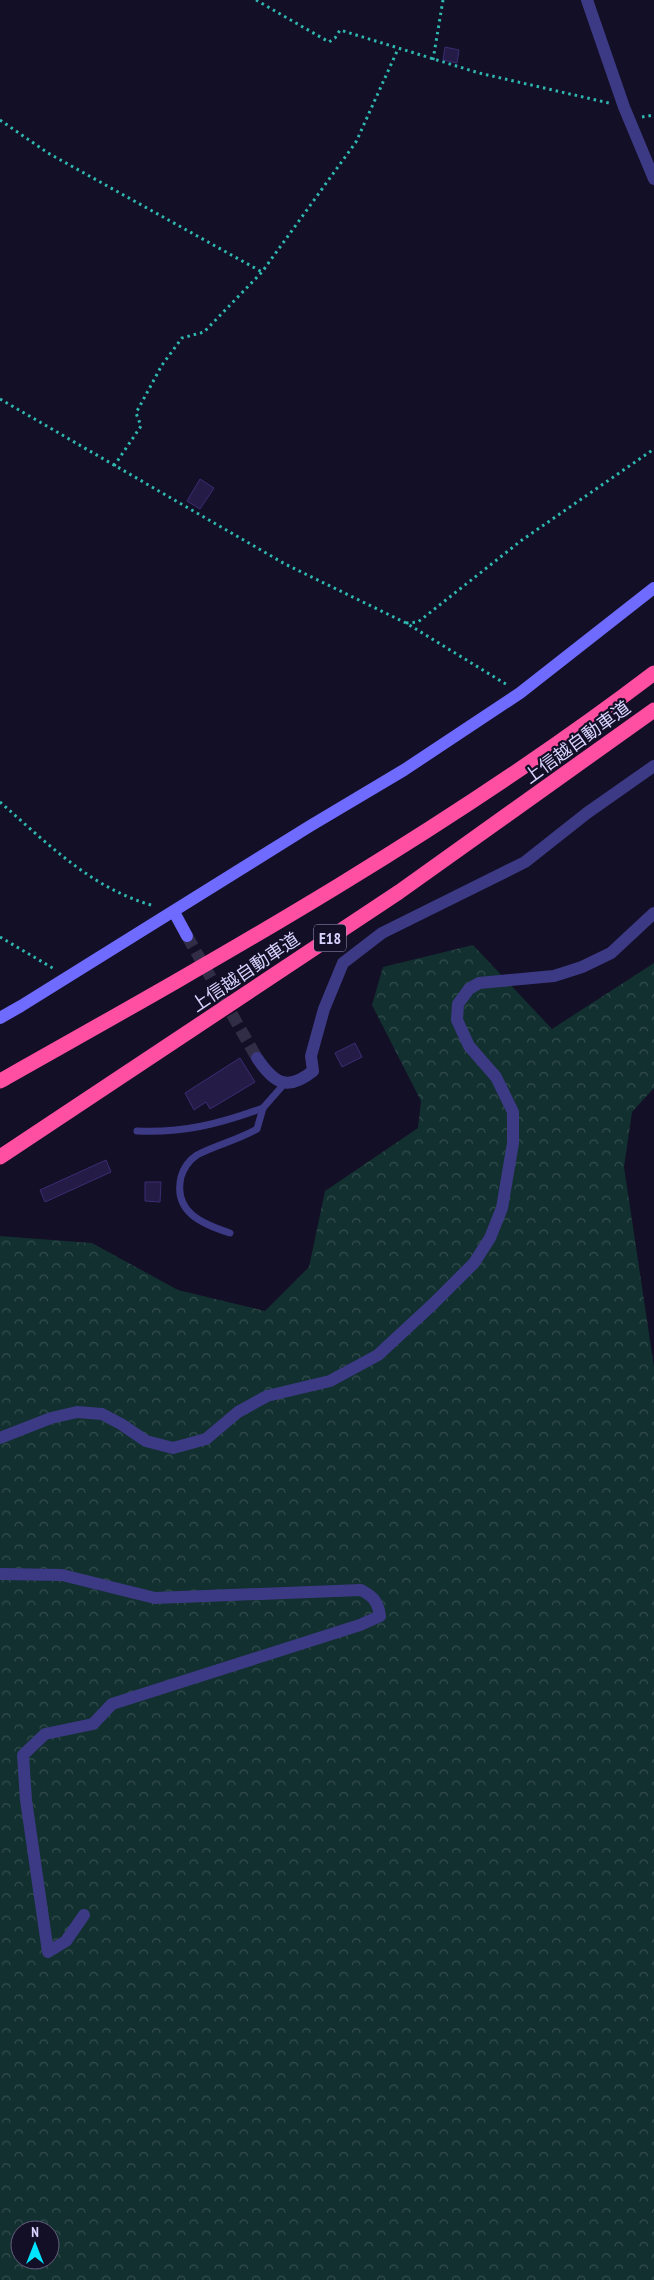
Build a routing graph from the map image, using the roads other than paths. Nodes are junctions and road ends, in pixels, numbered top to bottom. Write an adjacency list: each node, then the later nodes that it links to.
1 (587, 0): 2 (street)
2 (654, 179)
3 (654, 588): 7 (street)
4 (654, 673): 12 (highway, 上信越自動車道 / E18)
5 (654, 710): 16 (highway, 上信越自動車道 / E18)
6 (654, 766): 13 (street)
7 (174, 912): 9 (street); 10 (street)
8 (654, 913): 18 (street)
9 (187, 936)
10 (0, 1018)
11 (257, 1058): 13 (street)
12 (0, 1081)
13 (285, 1083): 14 (lane)
14 (263, 1108): 15 (lane); 17 (lane)
15 (137, 1131)
16 (0, 1157)
17 (230, 1232)
18 (0, 1438)
19 (0, 1574): 20 (street)
20 (84, 1915)

